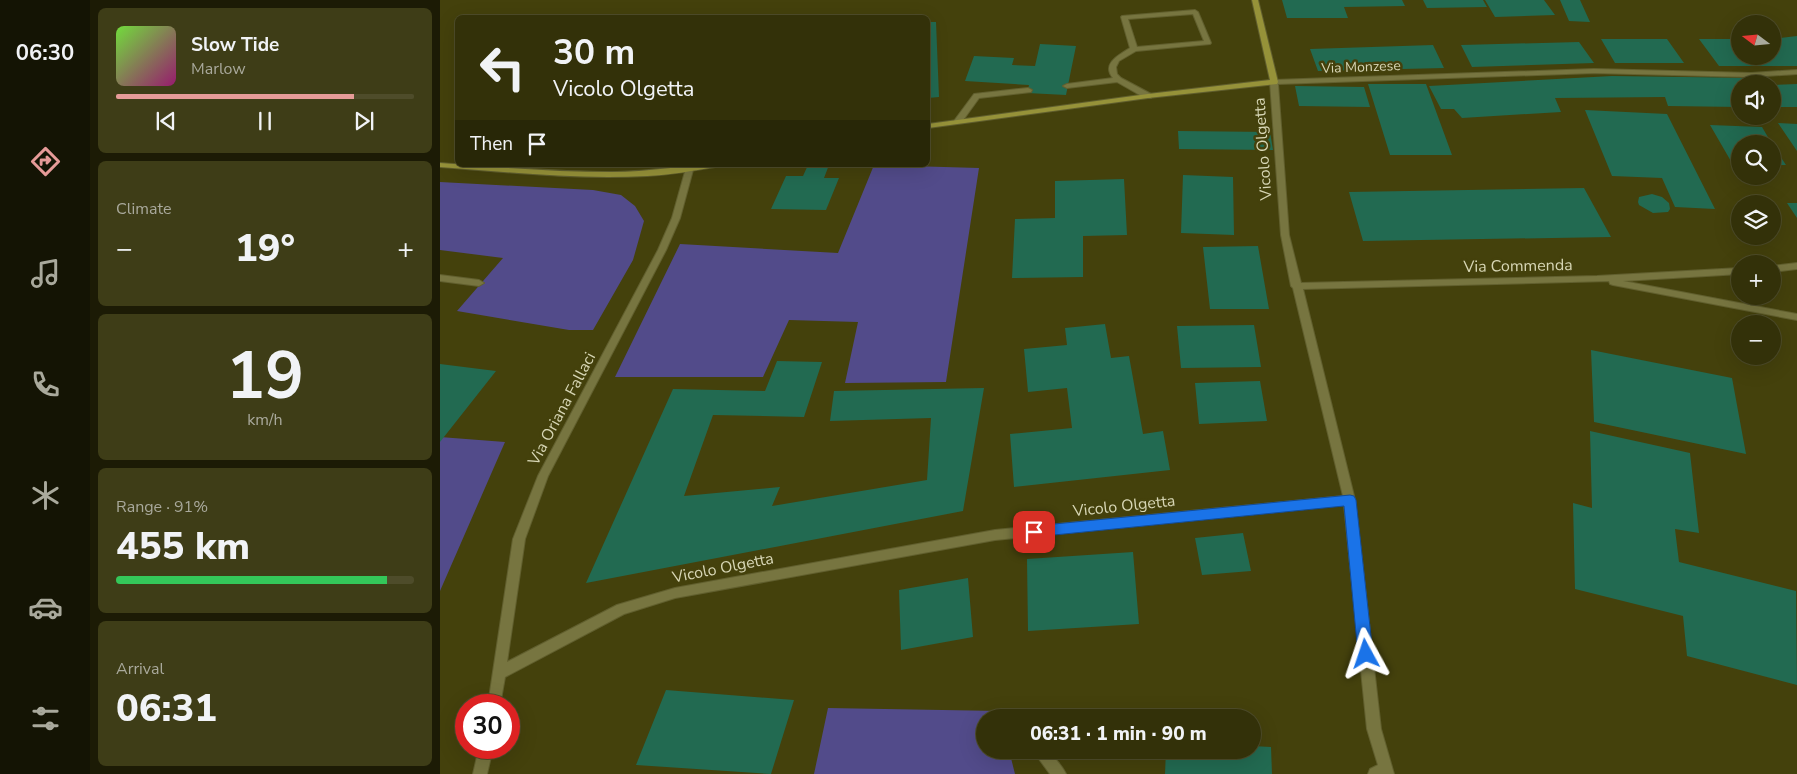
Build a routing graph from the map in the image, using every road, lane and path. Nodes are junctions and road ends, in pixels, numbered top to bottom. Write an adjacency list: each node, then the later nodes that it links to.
1 (1255, 0): 5 (street)
2 (1134, 49): 2 (street); 4 (street)
3 (1797, 72): 5 (street, Via Monzese)
4 (1118, 80): 6 (street); 8 (street)
5 (1274, 82): 8 (street, Via Monzese); 22 (street, Vicolo Olgetta)
6 (1067, 86)
7 (1028, 90): 9 (street)
8 (1148, 96): 9 (street, Via Monzese)
9 (958, 121): 10 (street, Via Monzese)
10 (930, 126)
11 (440, 166): 12 (street)
12 (455, 167)
13 (458, 167): 15 (street)
14 (705, 167): 15 (street)
15 (689, 170): 25 (street, Via Oriana Fallaci)
16 (1797, 266): 17 (street)
17 (1781, 268)
18 (1731, 272): 20 (street, Via Commenda)
19 (440, 278): 21 (street)
20 (1598, 279): 22 (street, Via Commenda); 23 (street)
21 (480, 283)
22 (1296, 286): 24 (street, Vicolo Olgetta)
23 (1797, 317)
24 (1350, 500): 25 (street, Vicolo Olgetta); 29 (street)
25 (499, 673): 26 (street, Via Oriana Fallaci)
26 (496, 694)
27 (483, 759): 30 (street)
28 (1047, 759): 31 (street)
29 (1382, 772)
30 (480, 774)
31 (1059, 774)

